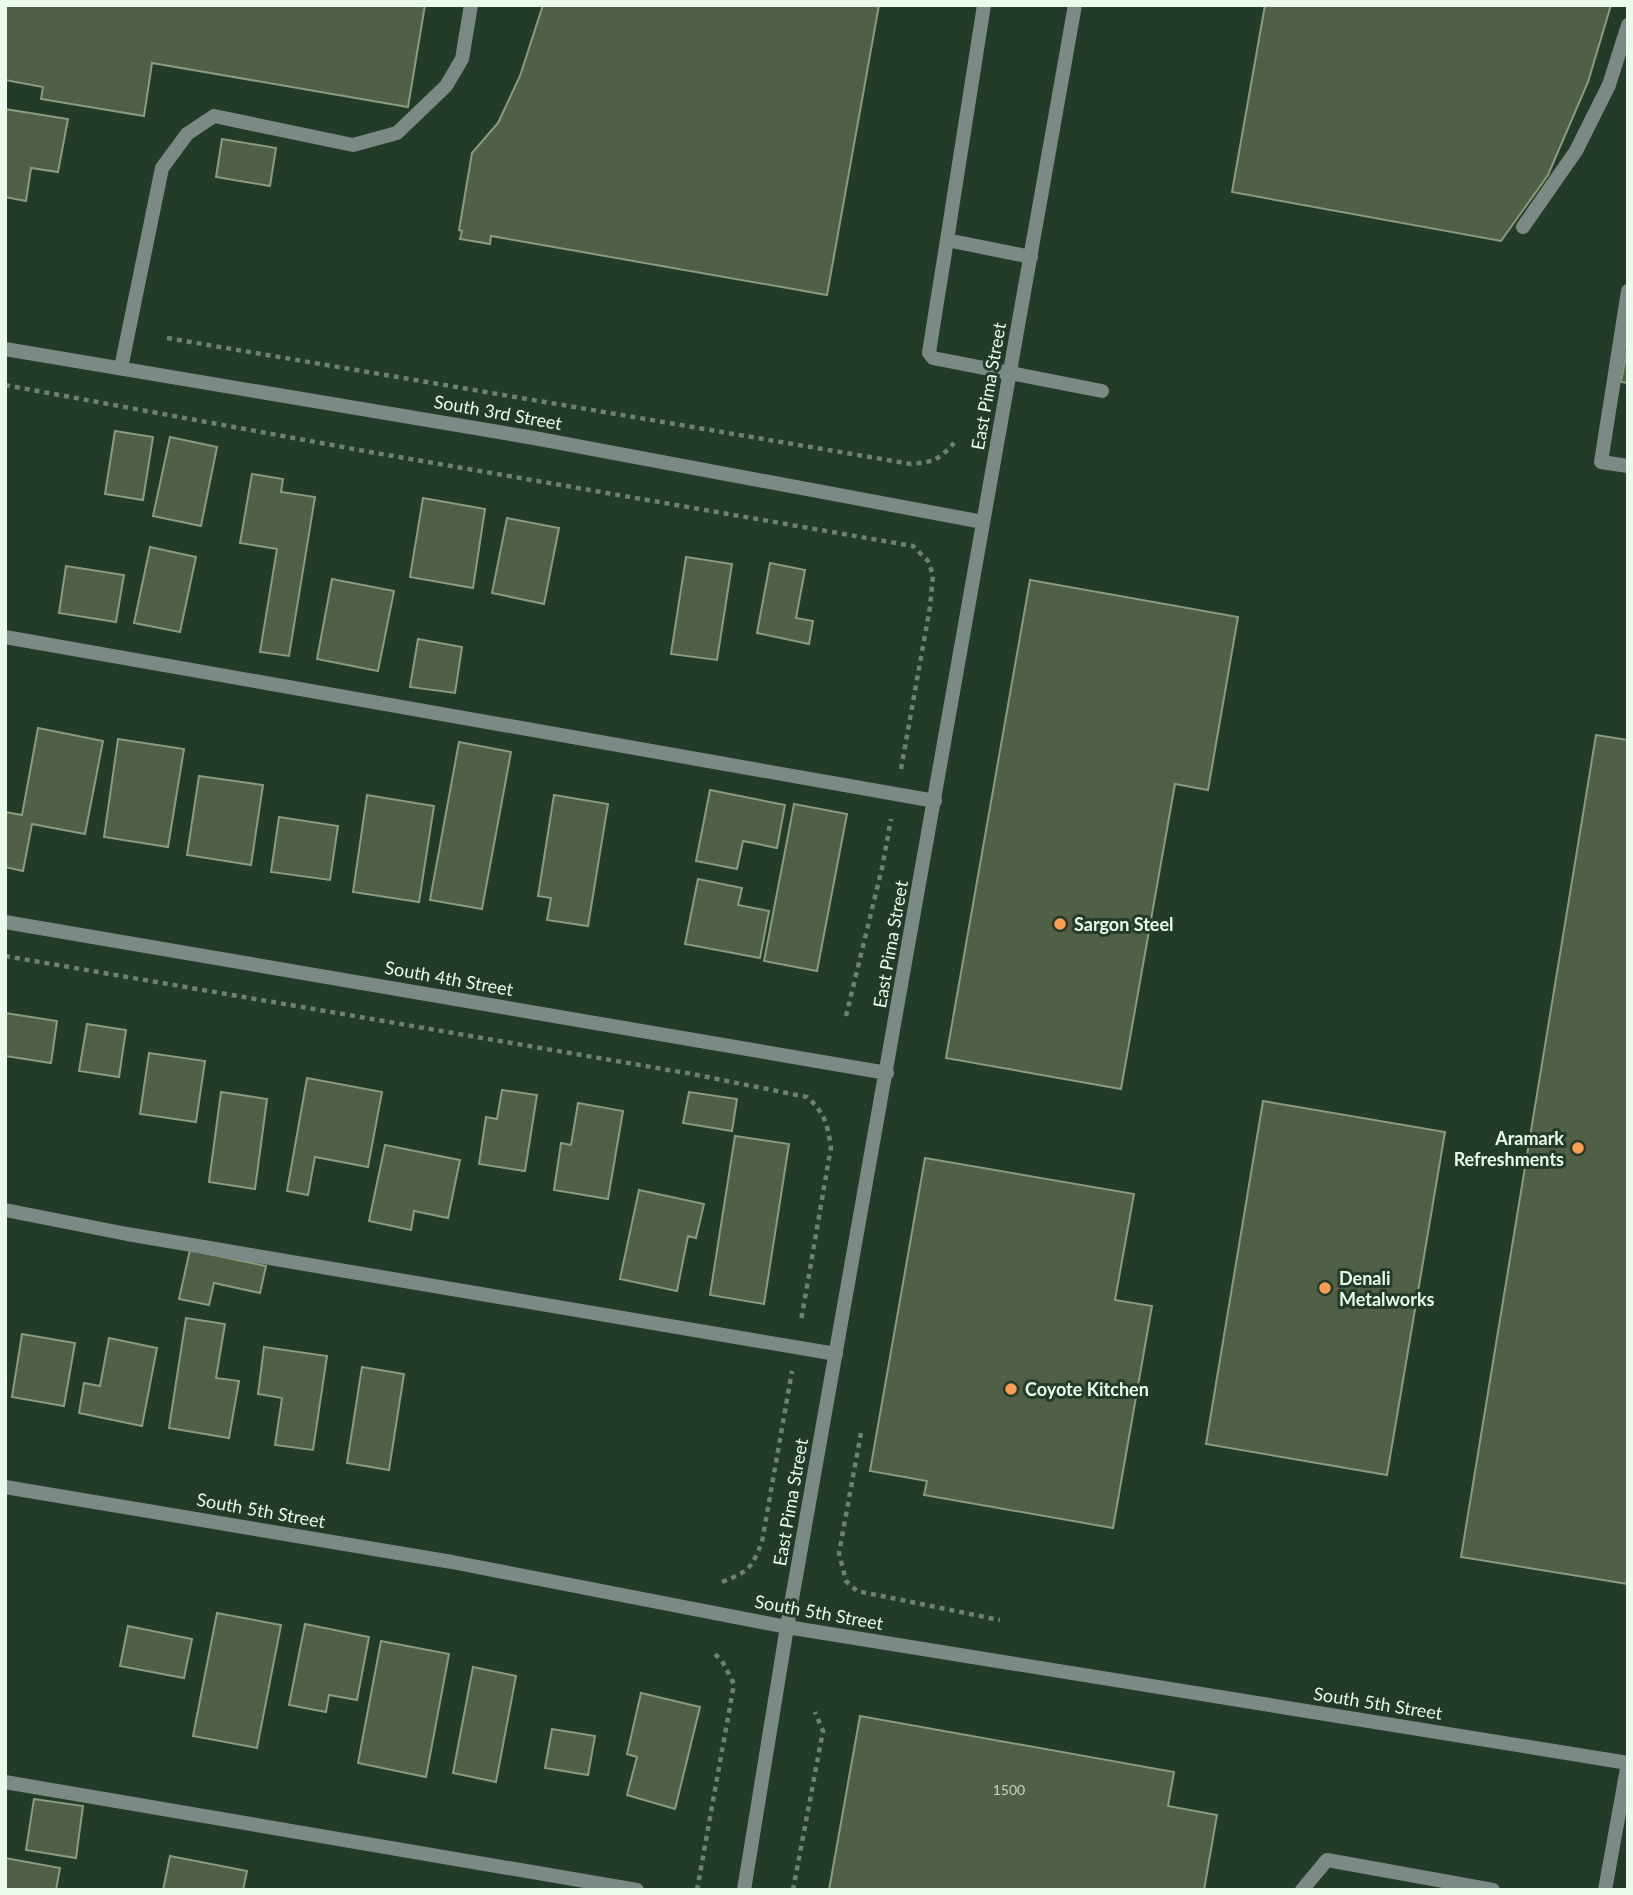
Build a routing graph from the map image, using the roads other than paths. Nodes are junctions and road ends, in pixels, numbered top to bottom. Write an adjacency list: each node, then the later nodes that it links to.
1 (471, 5): 10 (street)
2 (984, 5): 6 (street)
3 (1075, 5): 7 (street, East Pima Street)
4 (1628, 25): 5 (street)
5 (1523, 227)
6 (947, 240): 7 (street); 11 (street)
7 (1031, 257): 11 (street, East Pima Street)
8 (1628, 291): 13 (street)
9 (5, 349): 10 (street, South 3rd Street)
10 (121, 368): 14 (street, South 3rd Street)
11 (1010, 374): 12 (street); 14 (street, East Pima Street)
12 (1102, 391)
13 (1628, 466)
14 (983, 522): 16 (street, East Pima Street)
15 (5, 637): 16 (street)
16 (935, 801): 18 (street, East Pima Street)
17 (5, 922): 18 (street, South 4th Street)
18 (887, 1073): 20 (street, East Pima Street)
19 (5, 1210): 20 (street)
20 (836, 1354): 22 (street, East Pima Street)
21 (5, 1487): 22 (street, South 5th Street)
22 (787, 1627): 23 (street, South 5th Street); 26 (street, East Pima Street)
23 (1628, 1763): 29 (street)
24 (5, 1782): 25 (street)
25 (637, 1890)
26 (744, 1890)
27 (1302, 1890): 28 (street)
28 (1493, 1890)
29 (1605, 1890)

